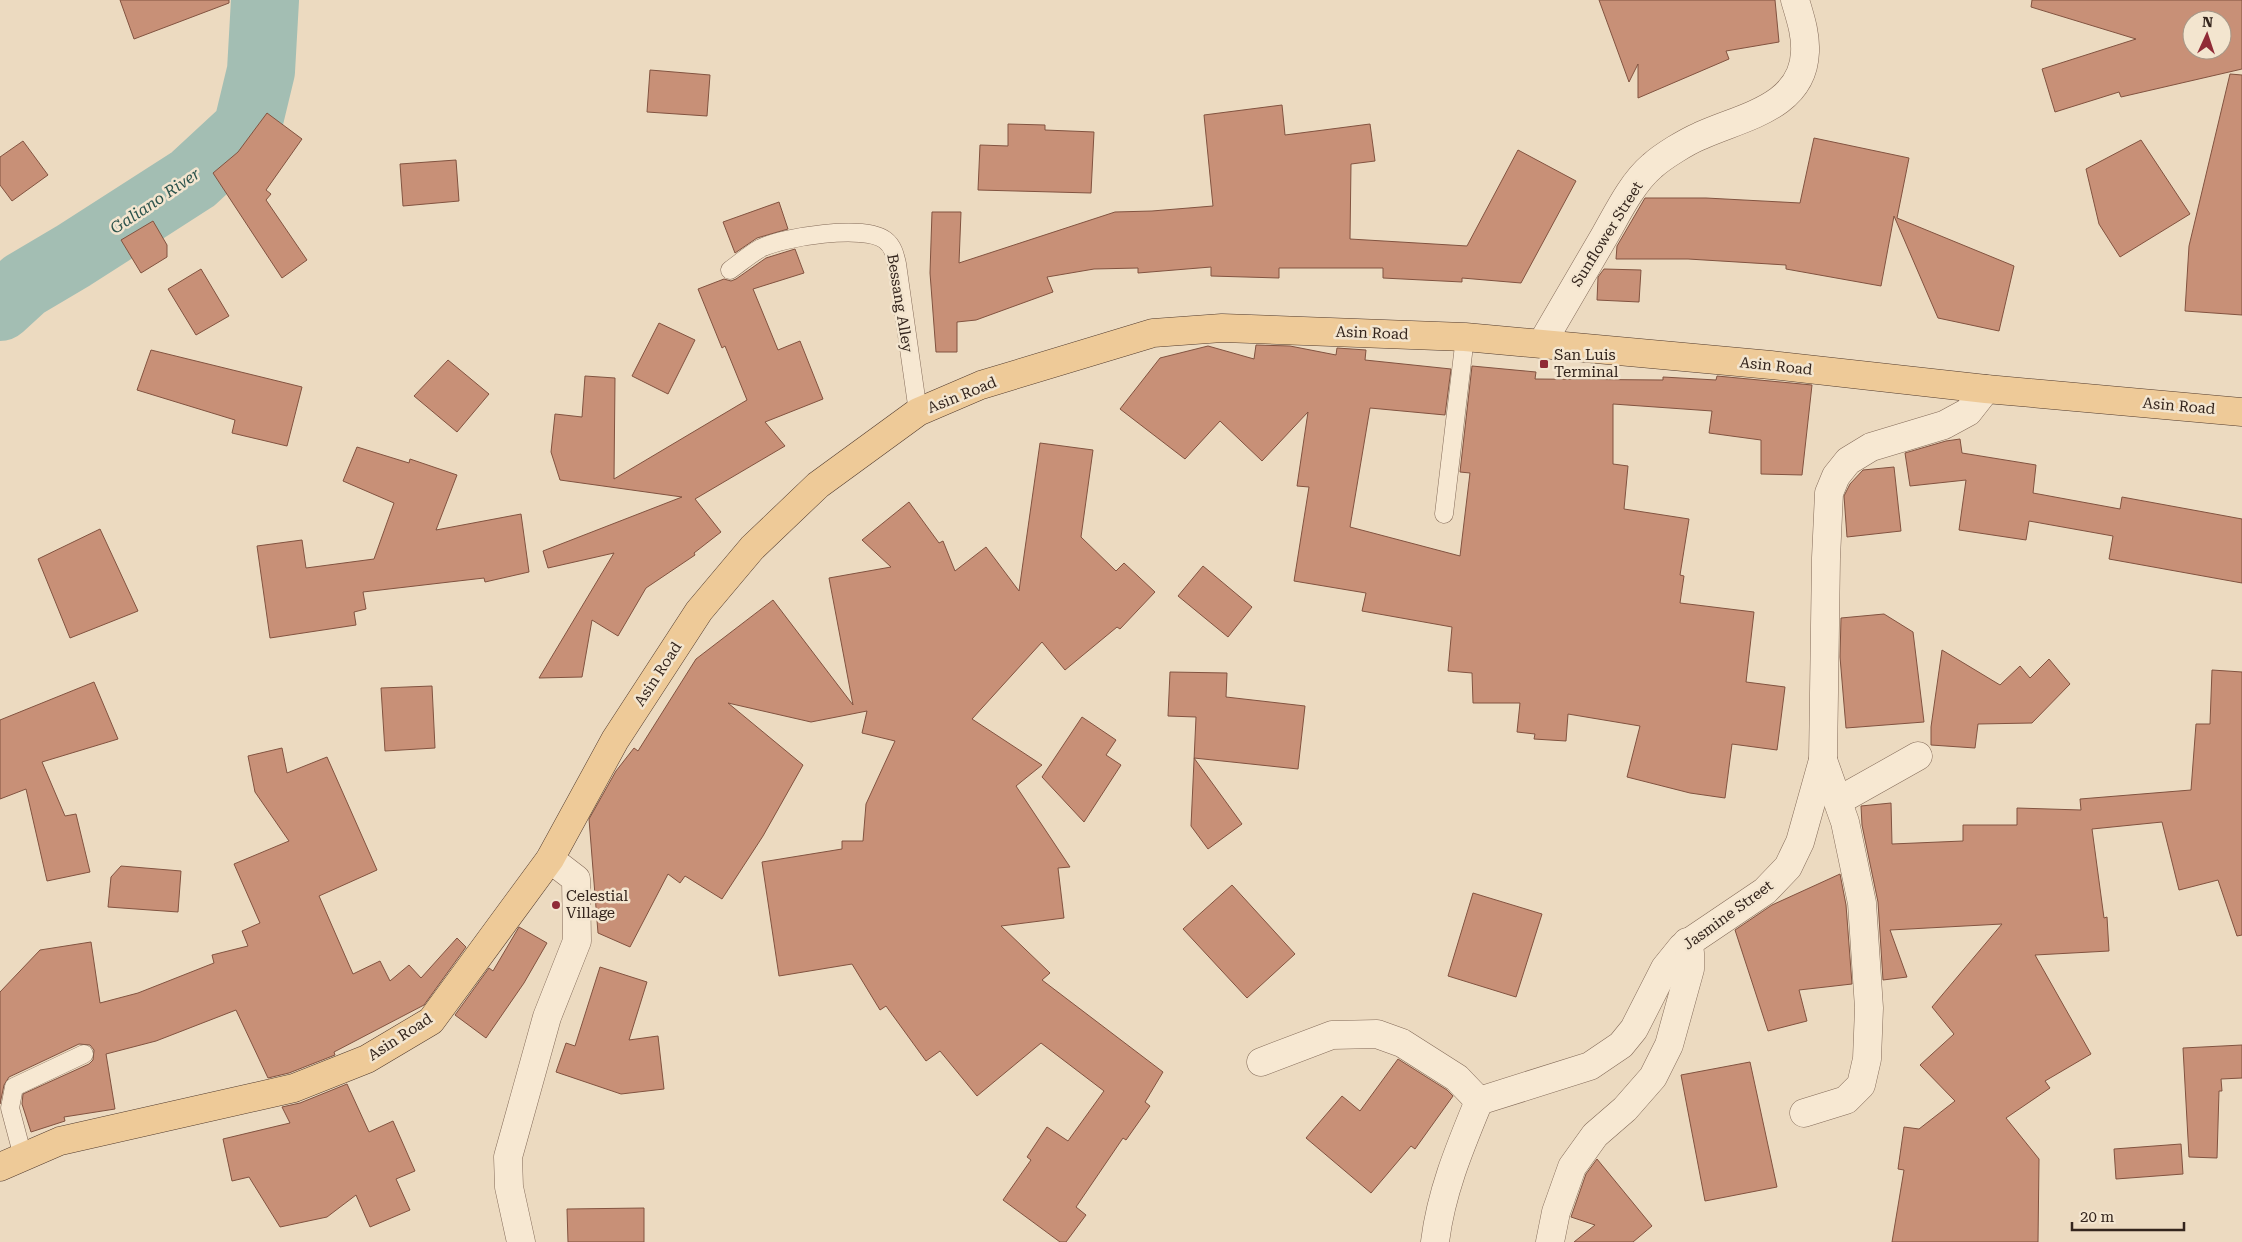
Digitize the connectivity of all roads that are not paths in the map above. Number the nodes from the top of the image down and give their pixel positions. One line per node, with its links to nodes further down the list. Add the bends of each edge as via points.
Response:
1 (1795, 0): 4 (street, Sunflower Street, via 1805,53 1800,77 1791,91 1768,109 1698,136 1652,166 1614,218)
2 (730, 270): 6 (lane, Bessang Alley, via 761,248 791,238 822,233 865,234 884,239 893,248 897,264)
3 (1465, 336): 4 (main road, Asin Road); 6 (main road, Asin Road, via 1222,328 1153,333 981,385); 8 (lane)
4 (1542, 343): 5 (main road, Asin Road)
5 (1986, 389): 7 (main road, Asin Road); 10 (street, Jasmine Street, via 1968,412 1944,426 1871,447 1848,461 1836,476 1829,493 1826,558)
6 (918, 412): 12 (main road, Asin Road, via 818,486 752,548 699,611 615,740)
7 (2242, 412)
8 (1444, 514)
9 (1918, 756): 11 (street)
10 (1823, 760): 11 (street); 13 (street, Jasmine Street, via 1800,842 1788,867 1764,891)
11 (1838, 801): 17 (street, via 1862,903 1869,1008 1867,1059 1861,1085 1846,1100)
12 (550, 859): 18 (main road, Asin Road, via 431,1021 368,1059 294,1088 60,1141); 19 (street, via 576,878 577,941 547,1017 508,1157 509,1187)
13 (1687, 942): 16 (street, Jasmine Street, via 1665,968 1644,1011 1621,1045 1590,1066); 21 (street, via 1690,969 1669,1045 1653,1077 1625,1110 1595,1135 1572,1167 1556,1212)
14 (84, 1054): 18 (lane, via 14,1087 10,1108)
15 (1261, 1062): 16 (street, via 1332,1035 1378,1034 1402,1043 1457,1078)
16 (1479, 1100): 20 (street, via 1447,1183)
17 (1804, 1113)
18 (12, 1162)
19 (521, 1242)
20 (1435, 1242)
21 (1550, 1242)

